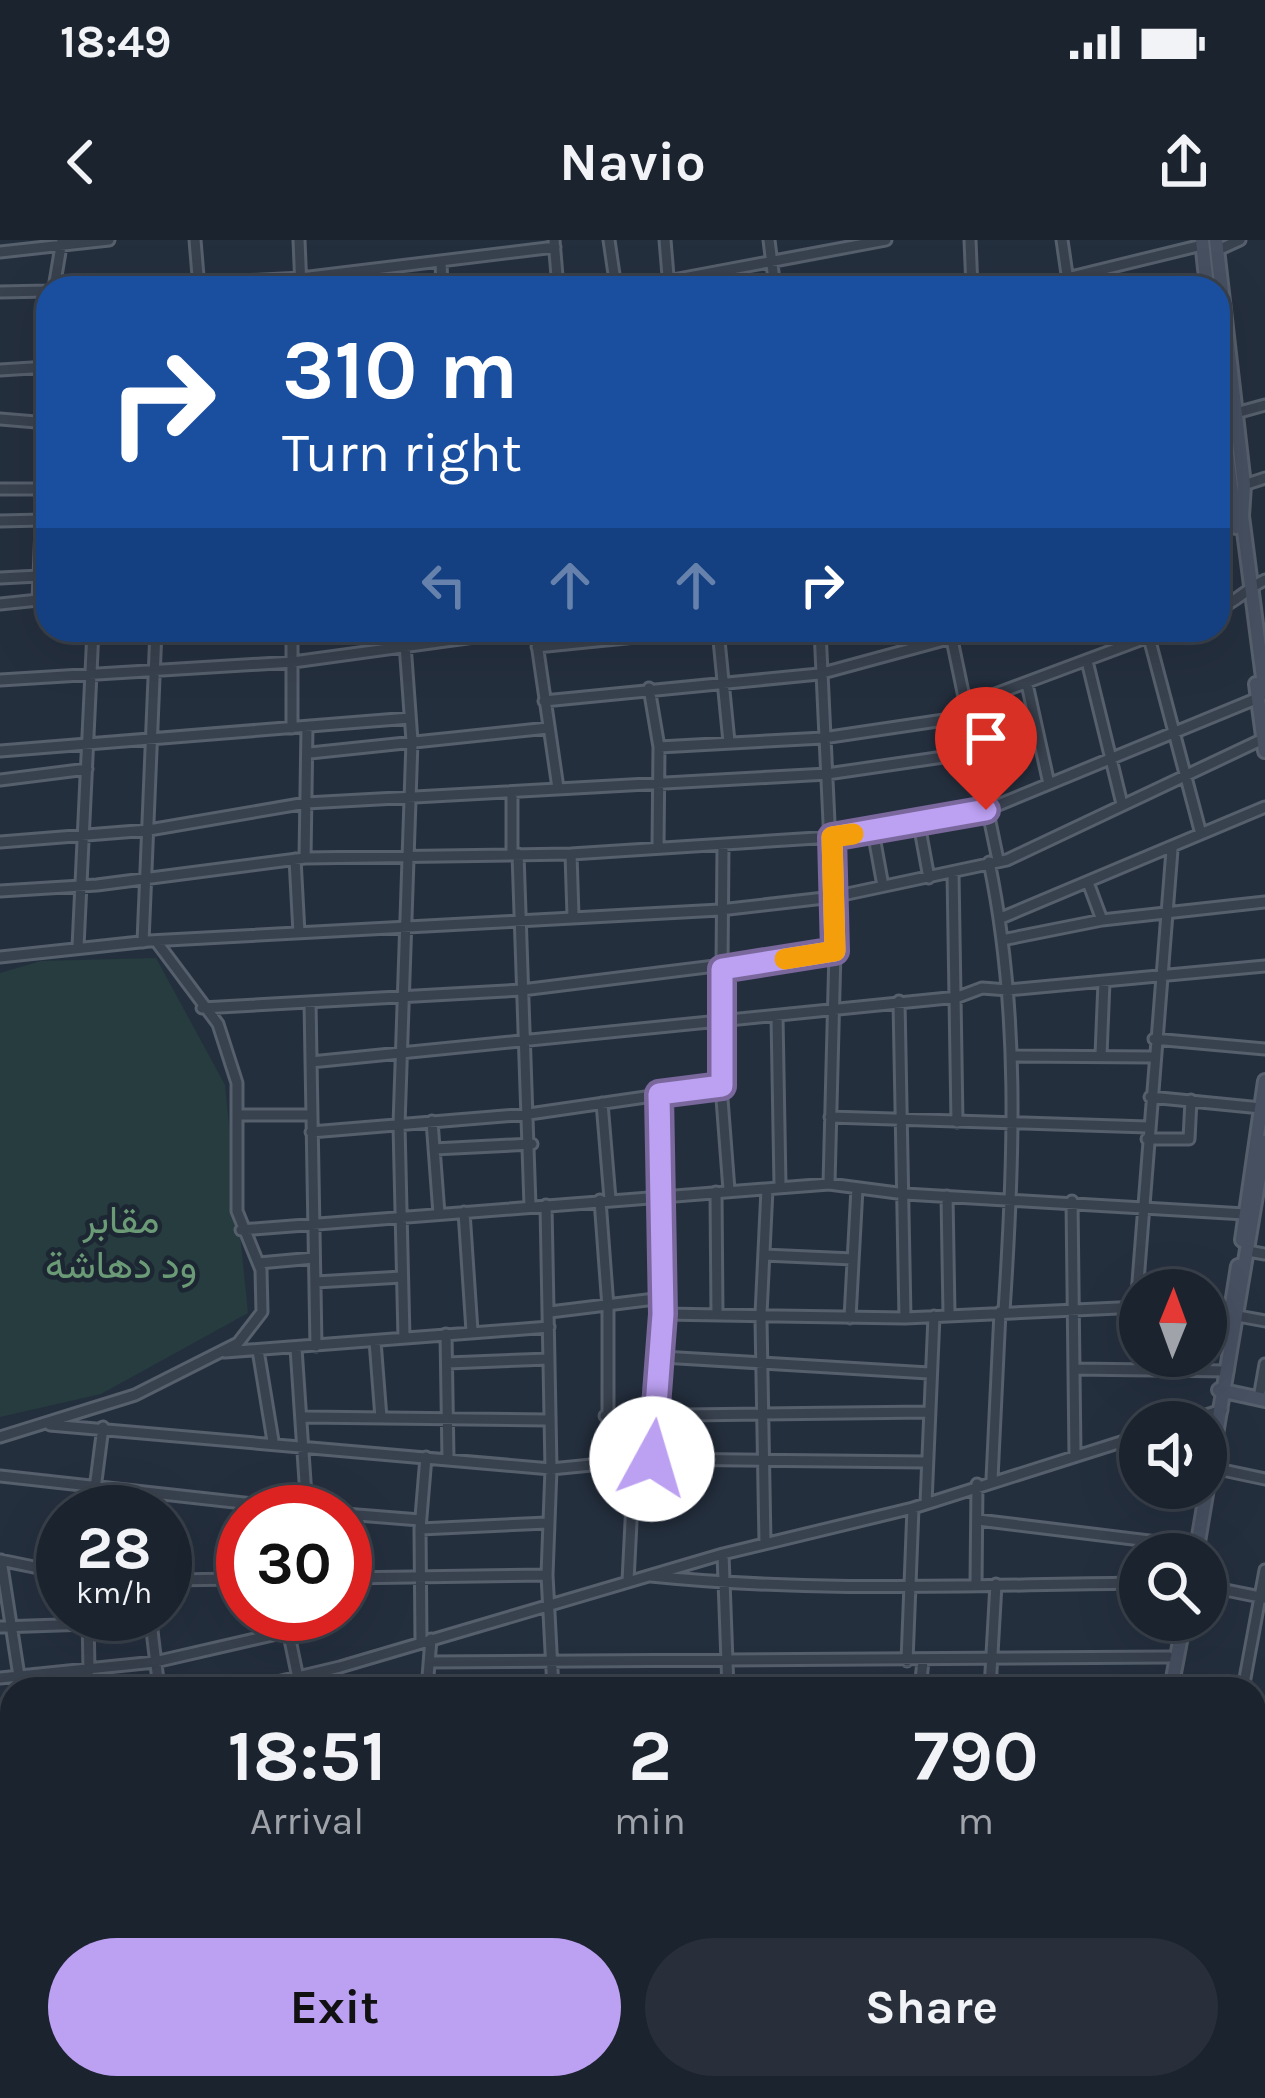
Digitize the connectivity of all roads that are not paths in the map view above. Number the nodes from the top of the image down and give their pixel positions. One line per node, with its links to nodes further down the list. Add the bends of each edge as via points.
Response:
1 (109, 240): 11 (street)
2 (195, 240): 19 (street)
3 (298, 240): 20 (street)
4 (610, 240): 25 (street)
5 (665, 240): 26 (street)
6 (769, 240): 15 (street)
7 (886, 240): 15 (street)
8 (970, 240): 29 (street)
9 (1062, 240): 30 (street)
10 (1240, 240): 13 (street)
11 (62, 243): 14 (street); 18 (street)
12 (554, 243): 16 (street); 24 (street)
13 (1210, 244): 31 (street); 32 (street); 33 (street)
14 (0, 252)
15 (771, 260): 27 (street); 28 (street)
16 (441, 262): 17 (street); 23 (street)
17 (365, 271): 21 (street); 22 (street)
18 (54, 276)
19 (198, 276)
20 (301, 276)
21 (338, 276)
22 (365, 276)
23 (442, 276)
24 (558, 276)
25 (614, 276)
26 (668, 276)
27 (703, 276)
28 (773, 276)
29 (972, 276)
30 (1067, 276)
31 (1093, 276)
32 (1208, 276)
33 (1215, 276)
34 (36, 290): 35 (street)
35 (0, 292)
36 (36, 366): 37 (street)
37 (0, 370)
38 (1230, 374): 40 (street)
39 (1265, 405): 40 (street)
40 (1236, 413): 44 (street)
41 (0, 419): 42 (street)
42 (36, 422)
43 (1265, 478): 44 (street)
44 (1244, 485): 54 (street)
45 (0, 489): 46 (street)
46 (36, 489)
47 (1230, 493): 50 (street)
48 (36, 520): 49 (street)
49 (0, 521)
50 (1235, 521): 51 (street); 54 (street)
51 (1230, 523)
52 (36, 576): 53 (street)
53 (0, 578)
54 (1254, 588): 81 (street)
55 (36, 601): 56 (street)
56 (0, 604)
57 (93, 642): 76 (street)
58 (157, 642): 74 (street)
59 (292, 642): 73 (street)
60 (405, 642): 71 (street)
61 (454, 642): 71 (street)
62 (536, 642): 70 (street)
63 (579, 642): 70 (street)
64 (719, 642): 79 (street)
65 (820, 642): 75 (street)
66 (930, 642): 75 (street)
67 (952, 642): 83 (street)
68 (1130, 642): 72 (street)
69 (1150, 642): 88 (street)
70 (537, 646): 82 (street)
71 (406, 650): 73 (street); 84 (street)
72 (1087, 661): 78 (street); 99 (street)
73 (292, 662): 74 (street); 86 (street)
74 (156, 674): 76 (street); 90 (street)
75 (819, 674): 79 (street); 89 (street)
76 (92, 675): 77 (street); 94 (street)
77 (0, 680)
78 (1027, 684): 83 (street); 104 (street)
79 (722, 686): 80 (street); 92 (street)
80 (649, 688): 82 (street); 95 (street)
81 (1262, 695): 88 (street); 93 (street)
82 (544, 701): 87 (street)
83 (968, 710): 89 (street); 98 (street)
84 (410, 718): 85 (street); 91 (street)
85 (307, 727): 86 (street); 97 (street)
86 (292, 728): 90 (street)
87 (548, 728): 91 (street); 106 (street)
88 (1174, 736): 99 (street); 102 (street)
89 (824, 738): 92 (street); 101 (street)
90 (152, 740): 94 (street); 114 (street)
91 (412, 741): 97 (street); 108 (street)
92 (729, 742): 95 (street)
93 (1264, 745): 102 (street)
94 (88, 747): 96 (street); 100 (street)
95 (658, 747): 105 (street)
96 (0, 751)
97 (310, 753): 109 (street)
98 (971, 753): 101 (street); 112 (street)
99 (1110, 760): 104 (street); 110 (street)
100 (87, 769): 103 (street); 117 (street)
101 (827, 774): 105 (street); 118 (street)
102 (1183, 775): 110 (street); 116 (street)
103 (0, 780)
104 (1049, 784): 112 (street)
105 (661, 785): 106 (street); 121 (street)
106 (558, 788): 107 (street)
107 (512, 793): 108 (street); 123 (street)
108 (410, 798): 109 (street); 126 (street)
109 (306, 803): 114 (street); 125 (street)
110 (1122, 804): 127 (street)
111 (1265, 807): 116 (street)
112 (986, 810): 113 (street); 127 (street)
113 (919, 824): 115 (street); 129 (street)
114 (148, 830): 117 (street); 130 (street)
115 (873, 831): 118 (street); 133 (street)
116 (1202, 833): 122 (street)
117 (82, 837): 119 (street); 131 (street)
118 (832, 837): 120 (street); 135 (street)
119 (0, 842)
120 (723, 846): 121 (street); 137 (street)
121 (658, 848): 124 (street)
122 (1172, 850): 132 (street); 138 (street)
123 (514, 854): 124 (street); 126 (street); 141 (street)
124 (571, 854): 139 (street)
125 (300, 858): 126 (street); 130 (street); 144 (street)
126 (408, 858): 143 (street)
127 (994, 861): 128 (street); 140 (street)
128 (953, 872): 129 (street); 157 (street)
129 (929, 878): 133 (street)
130 (145, 880): 131 (street); 147 (street)
131 (78, 885): 134 (street); 148 (street)
132 (1089, 885): 140 (street); 142 (street)
133 (883, 886): 135 (street)
134 (0, 891)
135 (832, 897): 137 (street); 149 (street)
136 (1265, 902): 138 (street)
137 (720, 910): 139 (street); 152 (street)
138 (1167, 913): 142 (street); 153 (street)
139 (573, 916): 141 (street)
140 (1001, 918): 145 (street)
141 (518, 920): 143 (street); 155 (street)
142 (1102, 920): 145 (street)
143 (407, 928): 144 (street); 158 (street)
144 (298, 933): 146 (street)
145 (1002, 940): 156 (street)
146 (156, 941): 147 (street); 161 (street)
147 (143, 942): 148 (street)
148 (78, 947): 150 (street)
149 (835, 951): 152 (street); 162 (street)
150 (0, 956)
151 (1265, 966): 153 (street)
152 (722, 969): 155 (street); 164 (street)
153 (1166, 975): 154 (street); 165 (street)
154 (1104, 982): 156 (street); 169 (street)
155 (522, 990): 158 (street); 166 (street)
156 (1008, 990): 157 (street); 170 (street)
157 (958, 997): 159 (street); 186 (street)
158 (404, 998): 160 (street); 168 (street)
159 (898, 1001): 162 (street); 185 (street)
160 (310, 1002): 161 (street); 172 (street)
161 (202, 1008): 181 (street, via 218,1024)
162 (836, 1009): 163 (street); 183 (street)
163 (777, 1016): 164 (street); 195 (street)
164 (725, 1021): 166 (street); 174 (street)
165 (1154, 1039): 167 (street); 171 (street)
166 (527, 1042): 168 (street); 180 (street)
167 (1265, 1048)
168 (400, 1052): 172 (street); 188 (street)
169 (1101, 1055): 170 (street); 171 (street)
170 (1012, 1056): 187 (street)
171 (1153, 1057): 176 (street)
172 (311, 1062): 182 (street)
173 (1265, 1081): 179 (street)
174 (722, 1086): 175 (street); 198 (street)
175 (659, 1094): 178 (street); 201 (street)
176 (1150, 1096): 177 (street); 190 (street)
177 (1191, 1100): 179 (street); 190 (street, via 1189,1139)
178 (602, 1103): 180 (street); 204 (street)
179 (1262, 1108): 208 (street)
180 (529, 1114): 184 (street); 192 (street)
181 (238, 1115): 182 (street); 215 (street)
182 (311, 1115): 189 (street)
183 (830, 1117): 185 (street); 194 (street)
184 (432, 1121): 188 (street); 193 (street)
185 (902, 1121): 186 (street); 202 (street)
186 (956, 1122): 187 (street)
187 (1011, 1123): 190 (street); 205 (street)
188 (398, 1125): 189 (street); 213 (street)
189 (311, 1132): 214 (street)
190 (1148, 1133): 210 (street)
191 (1265, 1142): 196 (street)
192 (532, 1144): 193 (street); 209 (street)
193 (434, 1149): 212 (street)
194 (830, 1184): 195 (street); 197 (street)
195 (780, 1185): 199 (street)
196 (1262, 1186): 208 (street)
197 (857, 1188): 202 (street); 220 (street)
198 (729, 1190): 199 (street); 200 (street)
199 (767, 1190): 218 (street)
200 (716, 1192): 201 (street); 234 (street)
201 (657, 1193): 204 (street); 225 (street)
202 (905, 1194): 203 (street); 239 (street)
203 (947, 1196): 205 (street); 235 (street)
204 (605, 1199): 207 (street); 226 (street)
205 (1012, 1200): 206 (street); 230 (street)
206 (1072, 1201): 210 (street); 228 (street)
207 (546, 1204): 209 (street); 232 (street)
208 (1250, 1205): 210 (street); 216 (street); 231 (street)
209 (530, 1206): 211 (street)
210 (1142, 1207): 222 (street)
211 (464, 1212): 212 (street); 242 (street)
212 (439, 1214): 213 (street)
213 (399, 1219): 214 (street); 223 (street)
214 (314, 1226): 215 (street); 219 (street)
215 (242, 1230): 221 (street)
216 (1248, 1251): 217 (street); 231 (street)
217 (1265, 1254)
218 (764, 1255): 220 (street); 236 (street)
219 (314, 1258): 221 (street); 224 (street)
220 (853, 1259): 238 (street)
221 (259, 1263): 249 (street, via 262,1312)
222 (1140, 1269)
223 (402, 1277): 224 (street); 244 (street)
224 (316, 1282): 246 (street)
225 (663, 1298): 226 (street); 233 (street)
226 (608, 1307): 232 (street); 265 (street)
227 (1119, 1307): 228 (street)
228 (1072, 1308): 230 (street); 256 (street)
229 (1227, 1310): 231 (street)
230 (1002, 1311): 235 (street); 289 (street)
231 (1235, 1311): 240 (street); 250 (street)
232 (550, 1312): 241 (street)
233 (663, 1314): 234 (street); 251 (street)
234 (717, 1314): 236 (street)
235 (949, 1314): 237 (street)
236 (761, 1316): 238 (street); 253 (street)
237 (934, 1316): 239 (street); 258 (street)
238 (850, 1318): 239 (street)
239 (905, 1318)
240 (1265, 1321)
241 (549, 1327): 242 (street); 252 (street)
242 (472, 1331): 243 (street)
243 (446, 1334): 244 (street); 254 (street)
244 (404, 1338): 245 (street)
245 (375, 1341): 246 (street); 267 (street)
246 (316, 1346): 247 (street)
247 (296, 1348): 248 (street); 266 (street)
248 (258, 1350): 249 (street); 274 (street)
249 (224, 1352): 271 (street)
250 (1227, 1354)
251 (662, 1357): 253 (street); 268 (street)
252 (548, 1360): 254 (street); 270 (street)
253 (759, 1362): 258 (street); 264 (street)
254 (447, 1363): 269 (street)
255 (1265, 1364): 261 (street)
256 (1074, 1369): 257 (street); 277 (street)
257 (1119, 1369)
258 (929, 1373): 263 (street)
259 (1223, 1377): 260 (street)
260 (1221, 1391): 261 (street); 262 (street)
261 (1262, 1399)
262 (1219, 1401)
263 (927, 1412): 264 (street); 282 (street)
264 (762, 1415): 268 (street); 281 (street)
265 (605, 1416): 268 (street); 284 (street)
266 (305, 1417): 267 (street); 276 (street)
267 (381, 1418): 269 (street)
268 (656, 1418): 280 (street)
269 (448, 1419): 270 (street); 279 (street)
270 (548, 1420): 286 (street)
271 (50, 1425): 272 (street); 273 (street)
272 (103, 1427): 274 (street); 292 (street)
273 (0, 1437)
274 (273, 1442): 276 (street)
275 (1119, 1442): 277 (street)
276 (307, 1446): 278 (street); 293 (street)
277 (1075, 1456): 289 (street)
278 (426, 1457): 279 (street); 299 (street)
279 (448, 1459): 286 (street)
280 (652, 1459): 281 (street); 283 (street)
281 (763, 1461): 282 (street); 301 (street)
282 (924, 1462): 294 (street)
283 (634, 1463): 284 (street); 310 (street)
284 (608, 1465): 286 (street)
285 (1227, 1466): 288 (street)
286 (550, 1469): 298 (street)
287 (0, 1476): 291 (street)
288 (1265, 1478)
289 (992, 1479): 290 (street)
290 (977, 1484): 294 (street); 297 (street)
291 (86, 1485)
292 (95, 1485)
293 (307, 1485)
294 (926, 1503): 295 (street)
295 (913, 1508): 301 (street); 315 (street)
296 (372, 1518): 299 (street)
297 (977, 1520): 300 (street); 314 (street)
298 (547, 1523): 299 (street); 306 (street)
299 (420, 1524): 308 (street)
300 (1119, 1541)
301 (765, 1543): 302 (street)
302 (722, 1554): 307 (street); 312 (street)
303 (0, 1560): 304 (street); 320 (street)
304 (36, 1567)
305 (1265, 1570): 317 (street)
306 (547, 1575): 308 (street); 318 (street)
307 (646, 1576): 310 (street); 312 (street)
308 (420, 1577): 309 (street); 321 (street)
309 (372, 1578)
310 (628, 1581): 318 (street)
311 (1119, 1583): 313 (street)
312 (728, 1584): 315 (street); 334 (street)
313 (995, 1584): 314 (street); 327 (street)
314 (976, 1586): 315 (street)
315 (913, 1588): 330 (street)
316 (1227, 1590): 317 (street)
317 (1262, 1597): 328 (street)
318 (549, 1604): 321 (street); 335 (street)
319 (36, 1625): 320 (street)
320 (6, 1628): 337 (street)
321 (426, 1640): 333 (street); 341 (street)
322 (88, 1641): 336 (street)
323 (153, 1641): 332 (street)
324 (1174, 1641): 326 (street)
325 (1177, 1641): 348 (street)
326 (1169, 1657): 327 (street); 347 (street)
327 (993, 1658): 329 (street); 346 (street)
328 (1250, 1658): 331 (street); 349 (street)
329 (923, 1660): 330 (street); 345 (street)
330 (907, 1661): 334 (street)
331 (1265, 1661)
332 (155, 1662): 336 (street); 339 (street); 340 (street, via 281,1633 289,1636)
333 (430, 1662): 335 (street); 342 (street)
334 (729, 1663): 335 (street); 344 (street)
335 (553, 1665): 343 (street)
336 (89, 1671): 338 (street)
337 (18, 1677)
338 (54, 1677)
339 (157, 1677)
340 (298, 1677)
341 (301, 1677)
342 (428, 1677)
343 (554, 1677)
344 (728, 1677)
345 (921, 1677)
346 (991, 1677)
347 (1168, 1677)
348 (1170, 1677)
349 (1246, 1677)

